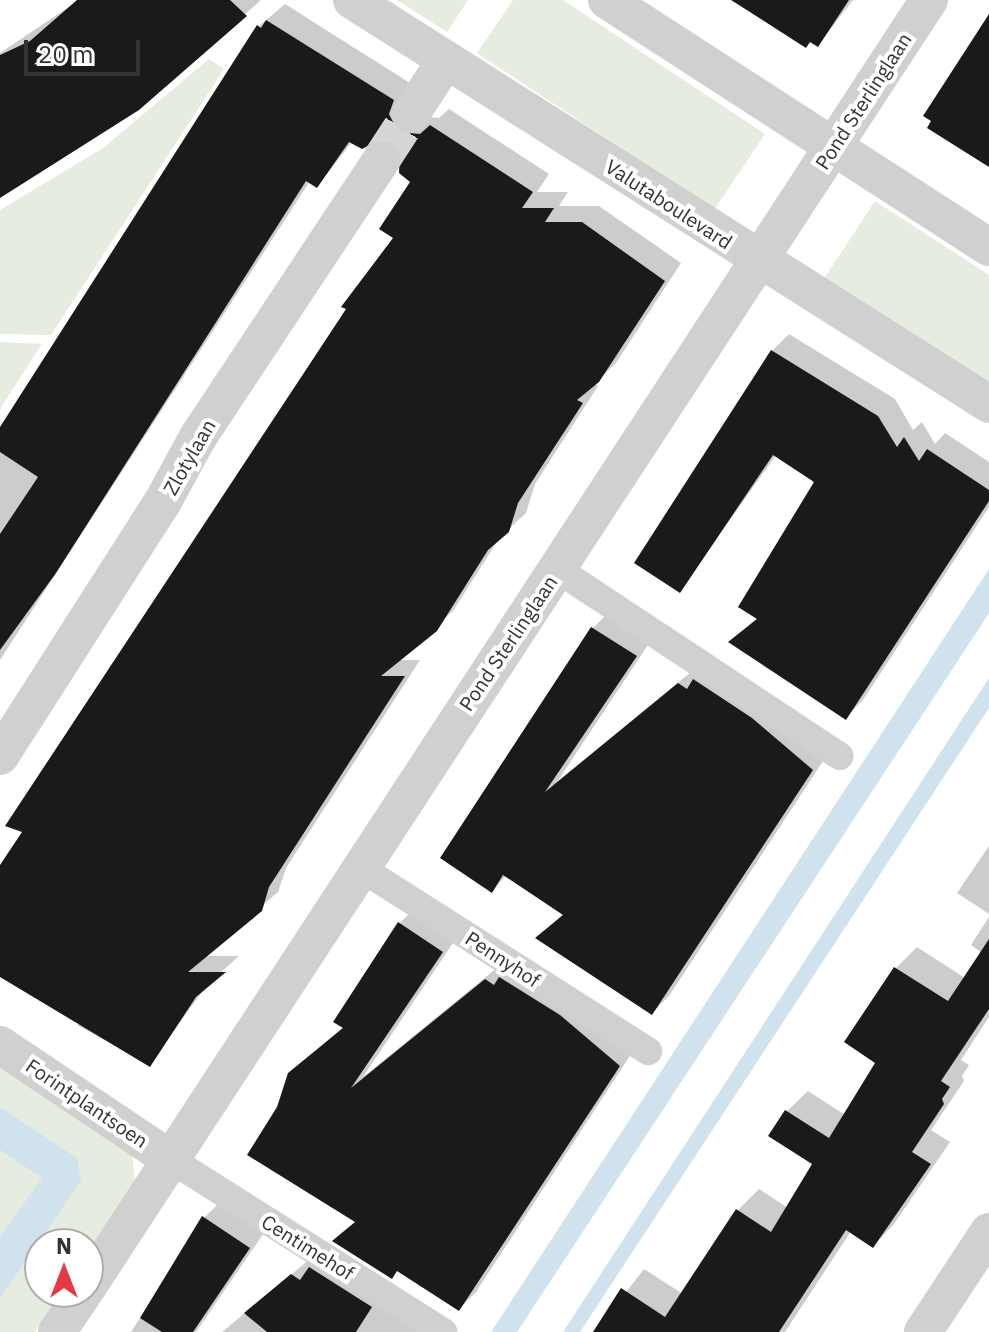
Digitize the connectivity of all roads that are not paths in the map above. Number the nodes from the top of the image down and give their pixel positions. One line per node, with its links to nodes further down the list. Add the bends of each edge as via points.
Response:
1 (352, 0): 4 (street, Valutaboulevard)
2 (607, 0): 6 (street)
3 (929, 0): 6 (street, Pond Sterlinglaan)
4 (446, 60): 5 (street); 9 (street, Valutaboulevard)
5 (411, 114)
6 (833, 147): 8 (street); 9 (street, Pond Sterlinglaan)
7 (381, 160): 12 (street, Zlotylaan, via 198,437 162,503)
8 (989, 247)
9 (757, 262): 10 (street, Valutaboulevard); 11 (street, Pond Sterlinglaan)
10 (989, 404)
11 (557, 569): 13 (street); 14 (street, Pond Sterlinglaan)
12 (0, 756)
13 (840, 756)
14 (359, 867): 16 (street, Pennyhof); 17 (street, Pond Sterlinglaan)
15 (0, 1045): 17 (street, Forintplantsoen)
16 (648, 1051)
17 (173, 1161): 19 (street, Pond Sterlinglaan); 22 (street, Centimehof)
18 (989, 1232): 23 (street)
19 (104, 1262)
20 (73, 1308): 21 (street)
21 (57, 1332)
22 (443, 1332)
23 (923, 1332)

